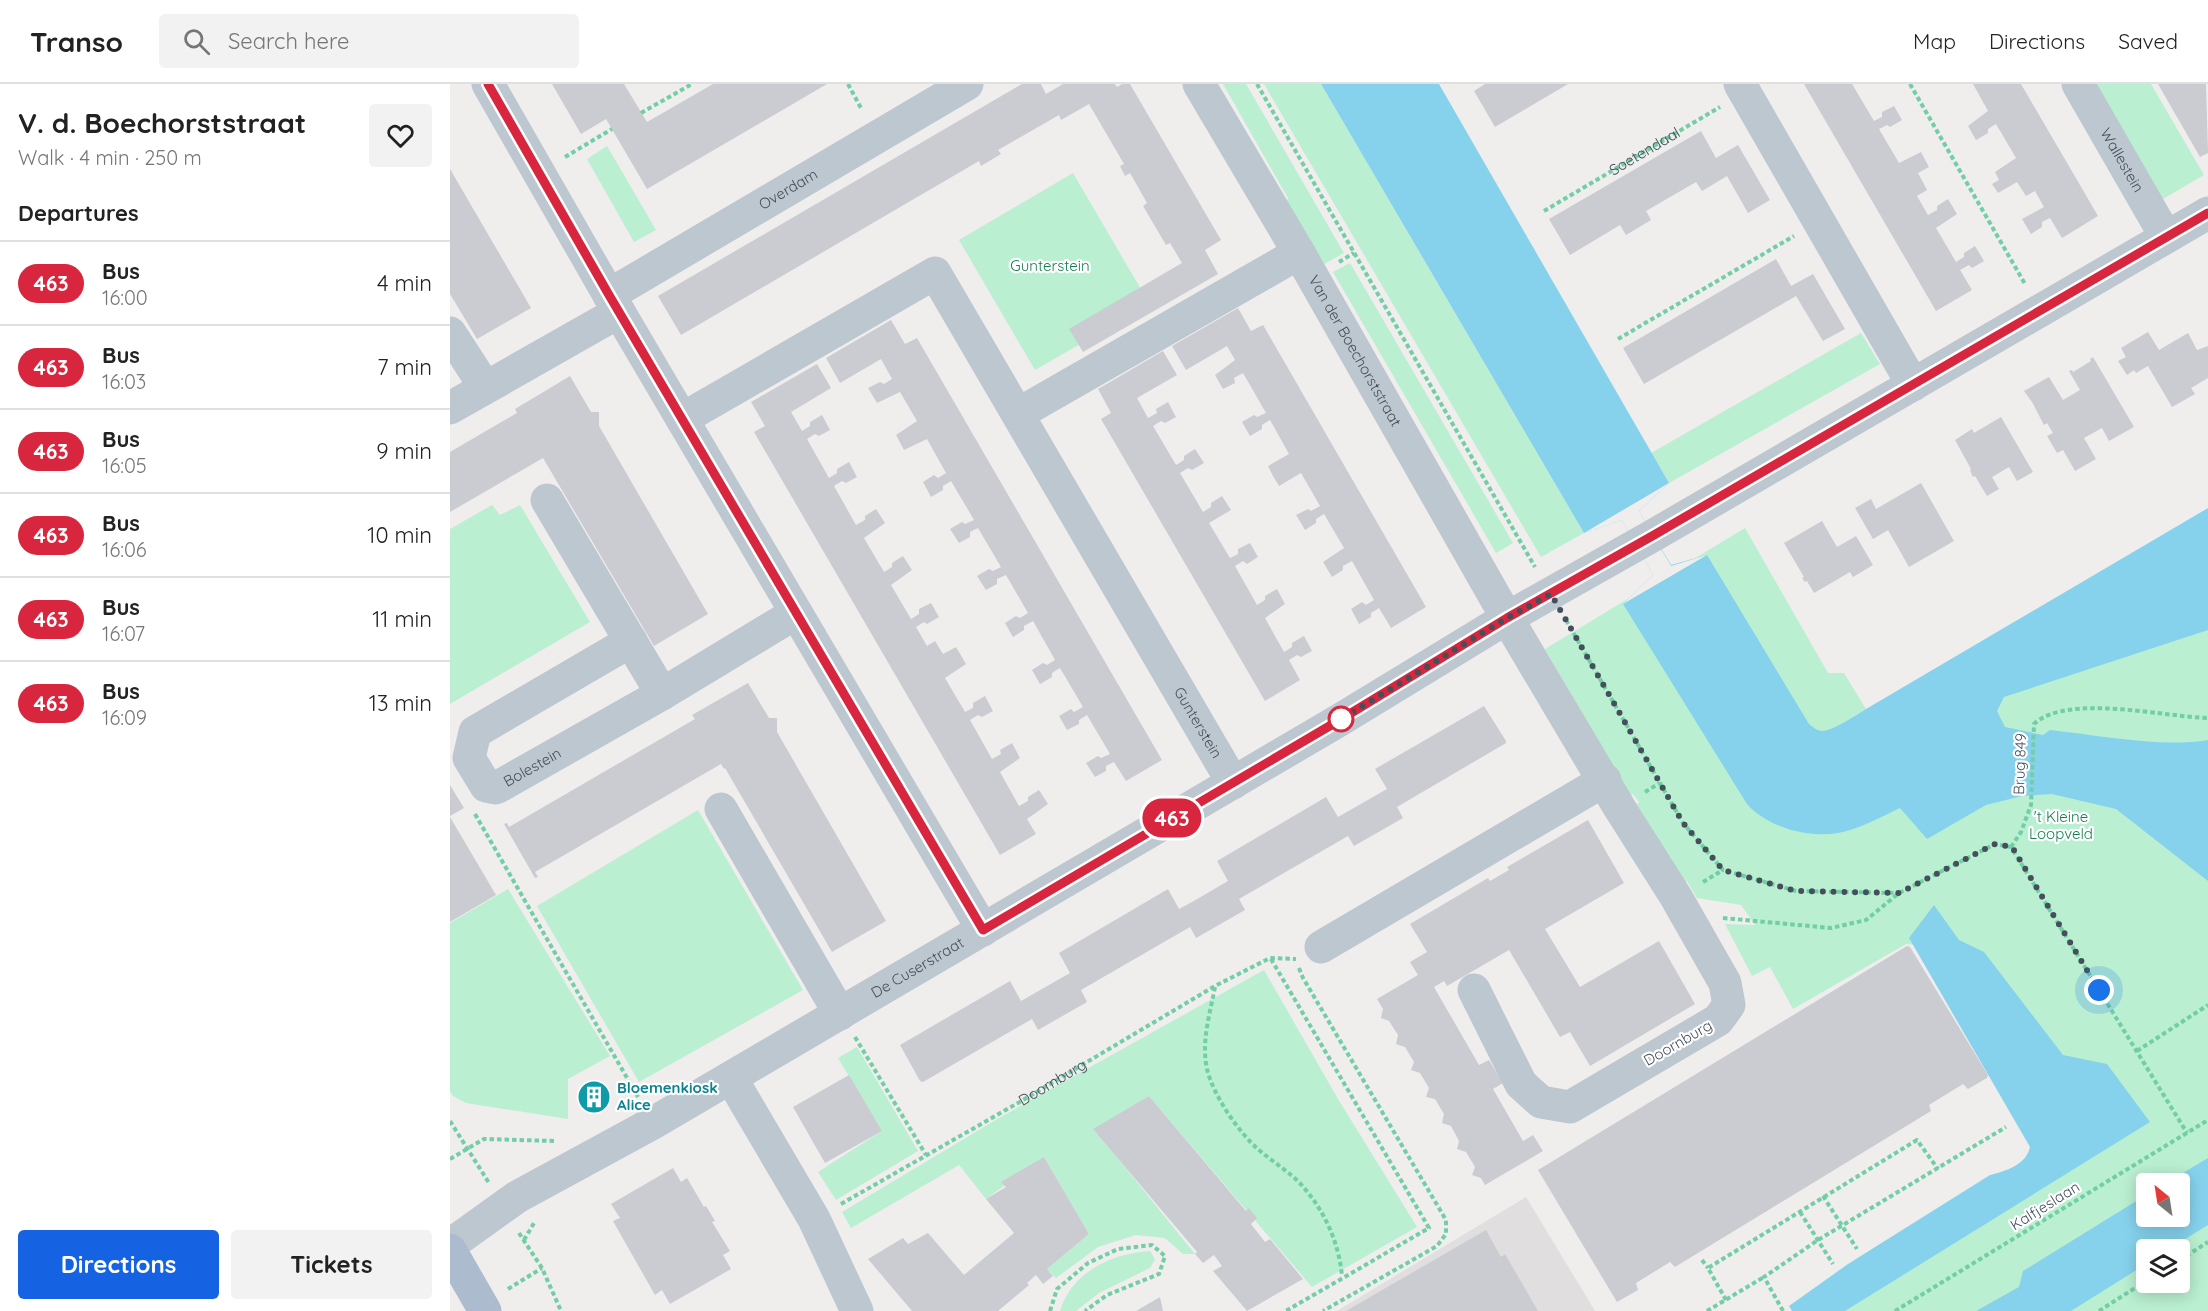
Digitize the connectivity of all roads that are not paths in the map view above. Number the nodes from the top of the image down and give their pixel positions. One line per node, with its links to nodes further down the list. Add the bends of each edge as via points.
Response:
1 (488, 84): 9 (street)
2 (968, 84): 9 (street, Overdam)
3 (1199, 84): 8 (street, Van der Boechorststraat)
4 (2078, 84): 7 (street, Wallestein)
5 (1742, 88): 11 (street)
6 (2208, 213): 7 (street, De Cuserstraat)
7 (2166, 237): 11 (street, De Cuserstraat)
8 (1299, 253): 14 (street); 18 (street, Van der Boechorststraat)
9 (614, 304): 12 (street); 15 (street)
10 (450, 333): 12 (street)
11 (1913, 385): 18 (street, De Cuserstraat)
12 (485, 387): 13 (street)
13 (450, 408)
14 (1018, 414): 15 (street, Gunterstein, via 935,273); 22 (street, Gunterstein)
15 (682, 418): 17 (street)
16 (548, 500): 19 (street)
17 (796, 613): 20 (street, Bolestein); 24 (street)
18 (1507, 618): 21 (street, Doornburg); 22 (street, De Cuserstraat)
19 (631, 641): 20 (street); 20 (street, Bolestein, via 475,732 469,758 486,786 496,788)
20 (662, 694)
21 (1605, 780): 25 (street); 26 (street, Doornburg, via 1725,983 1730,1005 1718,1020 1570,1107 1541,1102 1521,1084)
22 (1233, 783): 24 (street, De Cuserstraat)
23 (721, 808): 27 (street)
24 (983, 930): 27 (street, De Cuserstraat)
25 (1308, 953)
26 (1474, 990)
27 (840, 1014): 28 (street, De Cuserstraat)
28 (731, 1078): 29 (street, De Cuserstraat, via 503,1206); 32 (street, via 814,1219)
29 (450, 1245)
30 (450, 1250): 31 (main road)
31 (485, 1311)
32 (857, 1311)

